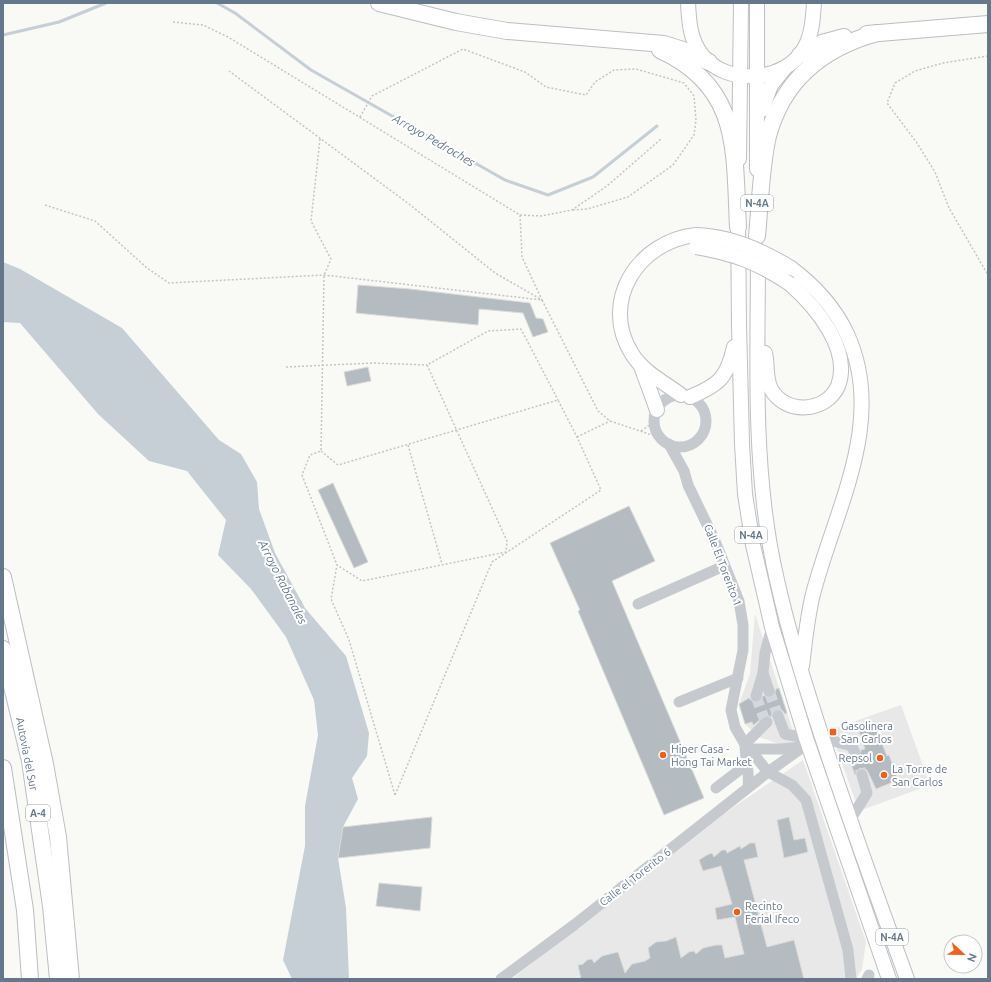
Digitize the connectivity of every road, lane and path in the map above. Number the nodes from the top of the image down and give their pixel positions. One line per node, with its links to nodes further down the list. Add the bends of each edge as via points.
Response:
1 (378, 3): 9 (highway, via 422,15 490,28 543,35)
2 (688, 3): 12 (main road, via 692,36)
3 (741, 3): 14 (main road)
4 (756, 3): 15 (main road)
5 (814, 3): 11 (main road, via 810,34)
6 (173, 22): 16 (path, via 203,26 228,36)
7 (988, 24): 8 (highway)
8 (876, 33): 11 (highway, via 830,40); 24 (highway, via 842,44 824,55 800,76 786,95 775,116 768,138)
9 (642, 42): 12 (highway, via 678,48); 23 (highway, via 690,67 710,88 722,107 734,146)
10 (988, 56): 27 (path, via 943,63 915,71 896,83 887,103 935,172 949,208)
11 (794, 60): 15 (main road, via 769,74); 19 (main road, via 775,80 767,94)
12 (709, 62): 14 (main road, via 723,71)
13 (229, 71): 17 (path)
14 (741, 76): 15 (main road); 23 (main road, N-4A)
15 (758, 76): 19 (main road, N-4A)
16 (360, 117): 21 (path, via 372,96 464,49 525,72 546,87 586,94 595,82 614,70 636,69 684,83 694,96 696,120 694,134 673,165 628,197 587,210); 22 (path)
17 (320, 139): 26 (path, via 312,221 331,259); 28 (path, via 409,204 495,273)
18 (661, 139): 21 (path, via 607,186)
19 (757, 140): 24 (main road, N-4A)
20 (45, 205): 26 (path, via 94,221 147,268 169,283)
21 (572, 210): 22 (path, via 541,216)
22 (520, 215): 28 (path, via 522,257)
23 (738, 227): 29 (main road, N-4A)
24 (758, 236): 30 (main road, N-4A)
25 (696, 241): 30 (main road, bridge, via 750,260 790,284 806,298 818,312 833,339 840,365 838,386 832,394 818,405 803,408 781,401 771,388 766,356); 31 (main road, via 658,248 643,259 629,278 620,304 622,328 632,354); 55 (main road, bridge, via 711,237 746,245 791,268 812,285 838,317 853,348 862,381 862,416 850,479 813,595)
26 (324, 275): 28 (path); 32 (path)
27 (988, 275)
28 (542, 300): 38 (path, via 598,411)
29 (739, 325): 35 (main road, via 725,375 717,384); 53 (main road, N-4A, via 745,494 753,545)
30 (757, 330): 55 (main road, N-4A, via 761,482 782,608)
31 (640, 364): 35 (main road); 37 (main road)
32 (324, 365): 33 (path); 34 (path); 45 (path)
33 (427, 365): 36 (path, via 488,331 521,329); 39 (path)
34 (286, 367)
35 (686, 396): 37 (street, via 667,399); 44 (street, via 702,406 706,422 701,436)
36 (558, 400): 39 (path); 41 (path)
37 (656, 416): 40 (path); 42 (street, via 657,431)
38 (610, 421): 40 (path); 41 (path)
39 (456, 429): 43 (path); 47 (path, via 507,541)
40 (641, 431): 42 (path)
41 (577, 437): 47 (path, via 601,490)
42 (665, 441): 44 (street, via 682,446); 46 (street, Calle El Torerito 1)
43 (408, 445): 45 (path, via 338,465); 48 (path)
44 (688, 445): 46 (street, Calle El Torerito 1)
45 (321, 451): 49 (path, via 310,455 302,475)
46 (684, 470): 50 (street, Calle El Torerito 1, via 688,485)
47 (506, 552): 48 (path); 49 (path, via 492,562 395,795 349,640 331,599)
48 (442, 564): 49 (path, via 362,581)
49 (337, 565)
50 (724, 566): 52 (street); 57 (street, Calle El Torerito 1, via 739,601 743,625)
51 (3, 577): 77 (highway, via 58,837)
52 (638, 604)
53 (772, 627): 56 (street); 64 (main road, N-4A)
54 (3, 649): 76 (highway, Autovía del Sur / A-4, via 30,761 51,906)
55 (801, 672): 63 (main road, N-4A)
56 (763, 673): 58 (street); 59 (street)
57 (738, 678): 60 (street); 65 (street, Calle El Torerito 1, via 731,710 735,728)
58 (769, 691)
59 (756, 696)
60 (679, 702)
61 (778, 716): 62 (street)
62 (785, 734): 64 (street); 65 (street, via 766,722)
63 (822, 738): 66 (street, via 852,746); 73 (main road, N-4A)
64 (806, 743): 65 (street, via 781,749); 69 (street, Calle el Torerito 6); 74 (main road, N-4A)
65 (748, 746): 67 (street); 69 (street, Calle El Torerito 1)
66 (854, 753)
67 (746, 765): 71 (street, via 750,774); 72 (street)
68 (3, 768): 75 (highway, A-4, via 25,910)
69 (768, 772): 71 (street, Calle el Torerito 6); 79 (street, via 792,786 806,800 848,950)
70 (862, 775): 73 (street, via 867,793)
71 (748, 787): 78 (street, Calle el Torerito 6, via 574,925)
72 (716, 788)
73 (850, 820): 80 (main road, N-4A)
74 (888, 977)
75 (30, 979)
76 (58, 979)
77 (71, 979)
78 (501, 979)
79 (851, 979)
80 (907, 979)

